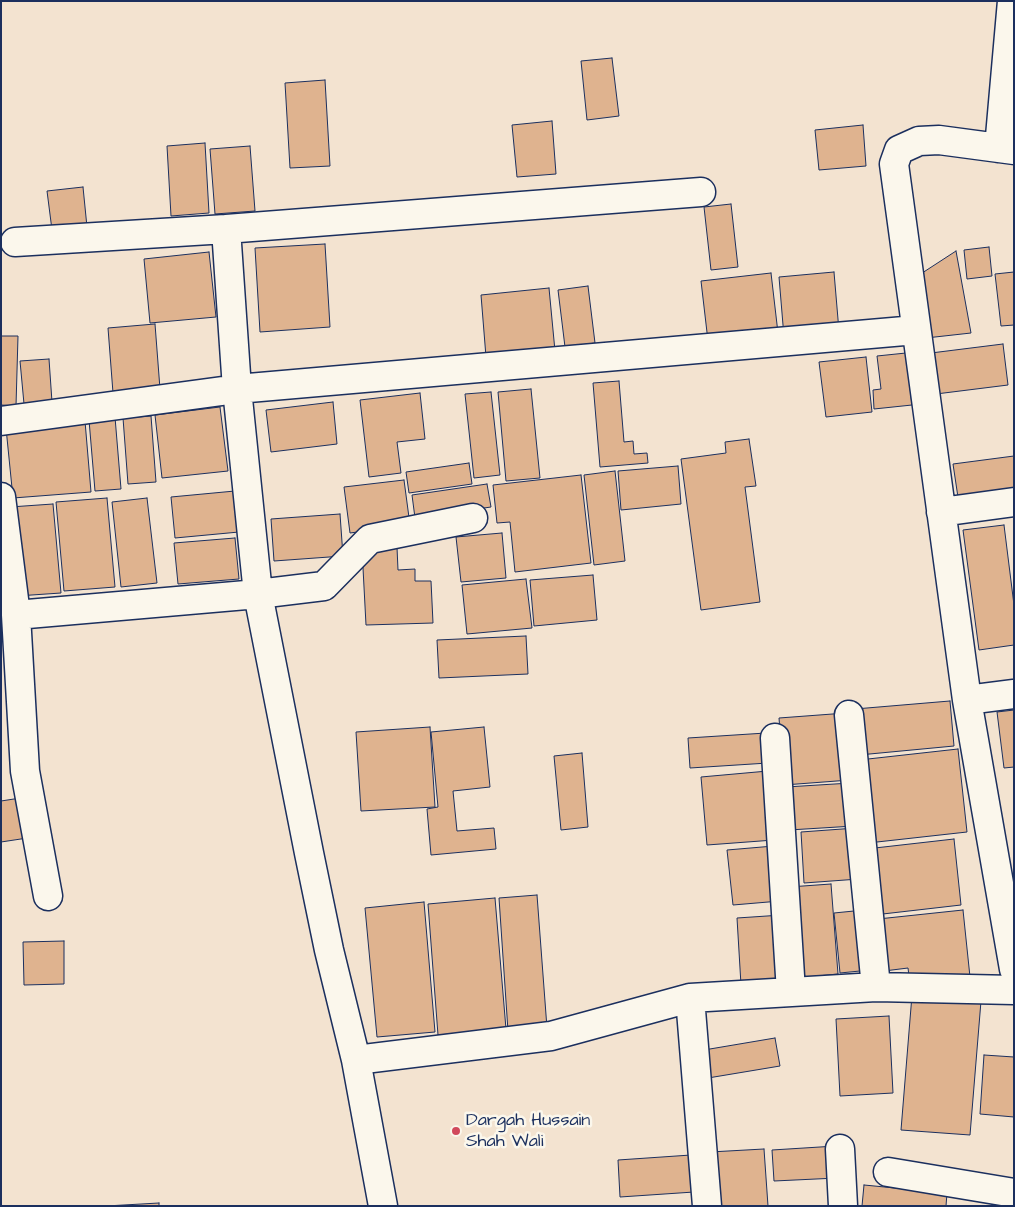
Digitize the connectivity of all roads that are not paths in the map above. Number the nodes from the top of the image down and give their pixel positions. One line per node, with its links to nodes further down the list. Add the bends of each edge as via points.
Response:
1 (1012, 1): 2 (street)
2 (1006, 149): 6 (street, via 939,140 919,141 899,150 894,164)
3 (701, 192): 4 (street)
4 (226, 229): 5 (street); 7 (street)
5 (15, 242)
6 (916, 330): 7 (street); 11 (street)
7 (237, 389): 8 (street); 13 (street)
8 (1, 421)
9 (1, 497): 14 (street)
10 (1014, 502): 11 (street)
11 (941, 512): 16 (street)
12 (473, 518): 13 (street, via 370,539 324,586)
13 (258, 594): 14 (street); 25 (street, via 329,950)
14 (16, 615): 19 (street, via 25,771)
15 (1014, 694): 16 (street)
16 (967, 700): 20 (street)
17 (849, 715): 21 (street)
18 (775, 738): 23 (street)
19 (48, 896)
20 (1014, 969)
21 (876, 987): 22 (street); 23 (street)
22 (1014, 990)
23 (791, 992): 24 (street)
24 (690, 998): 25 (street, via 551,1036); 30 (street)
25 (356, 1060): 29 (street)
26 (840, 1149): 31 (street)
27 (888, 1172): 28 (street)
28 (1014, 1193)
29 (382, 1206)
30 (708, 1206)
31 (843, 1206)

